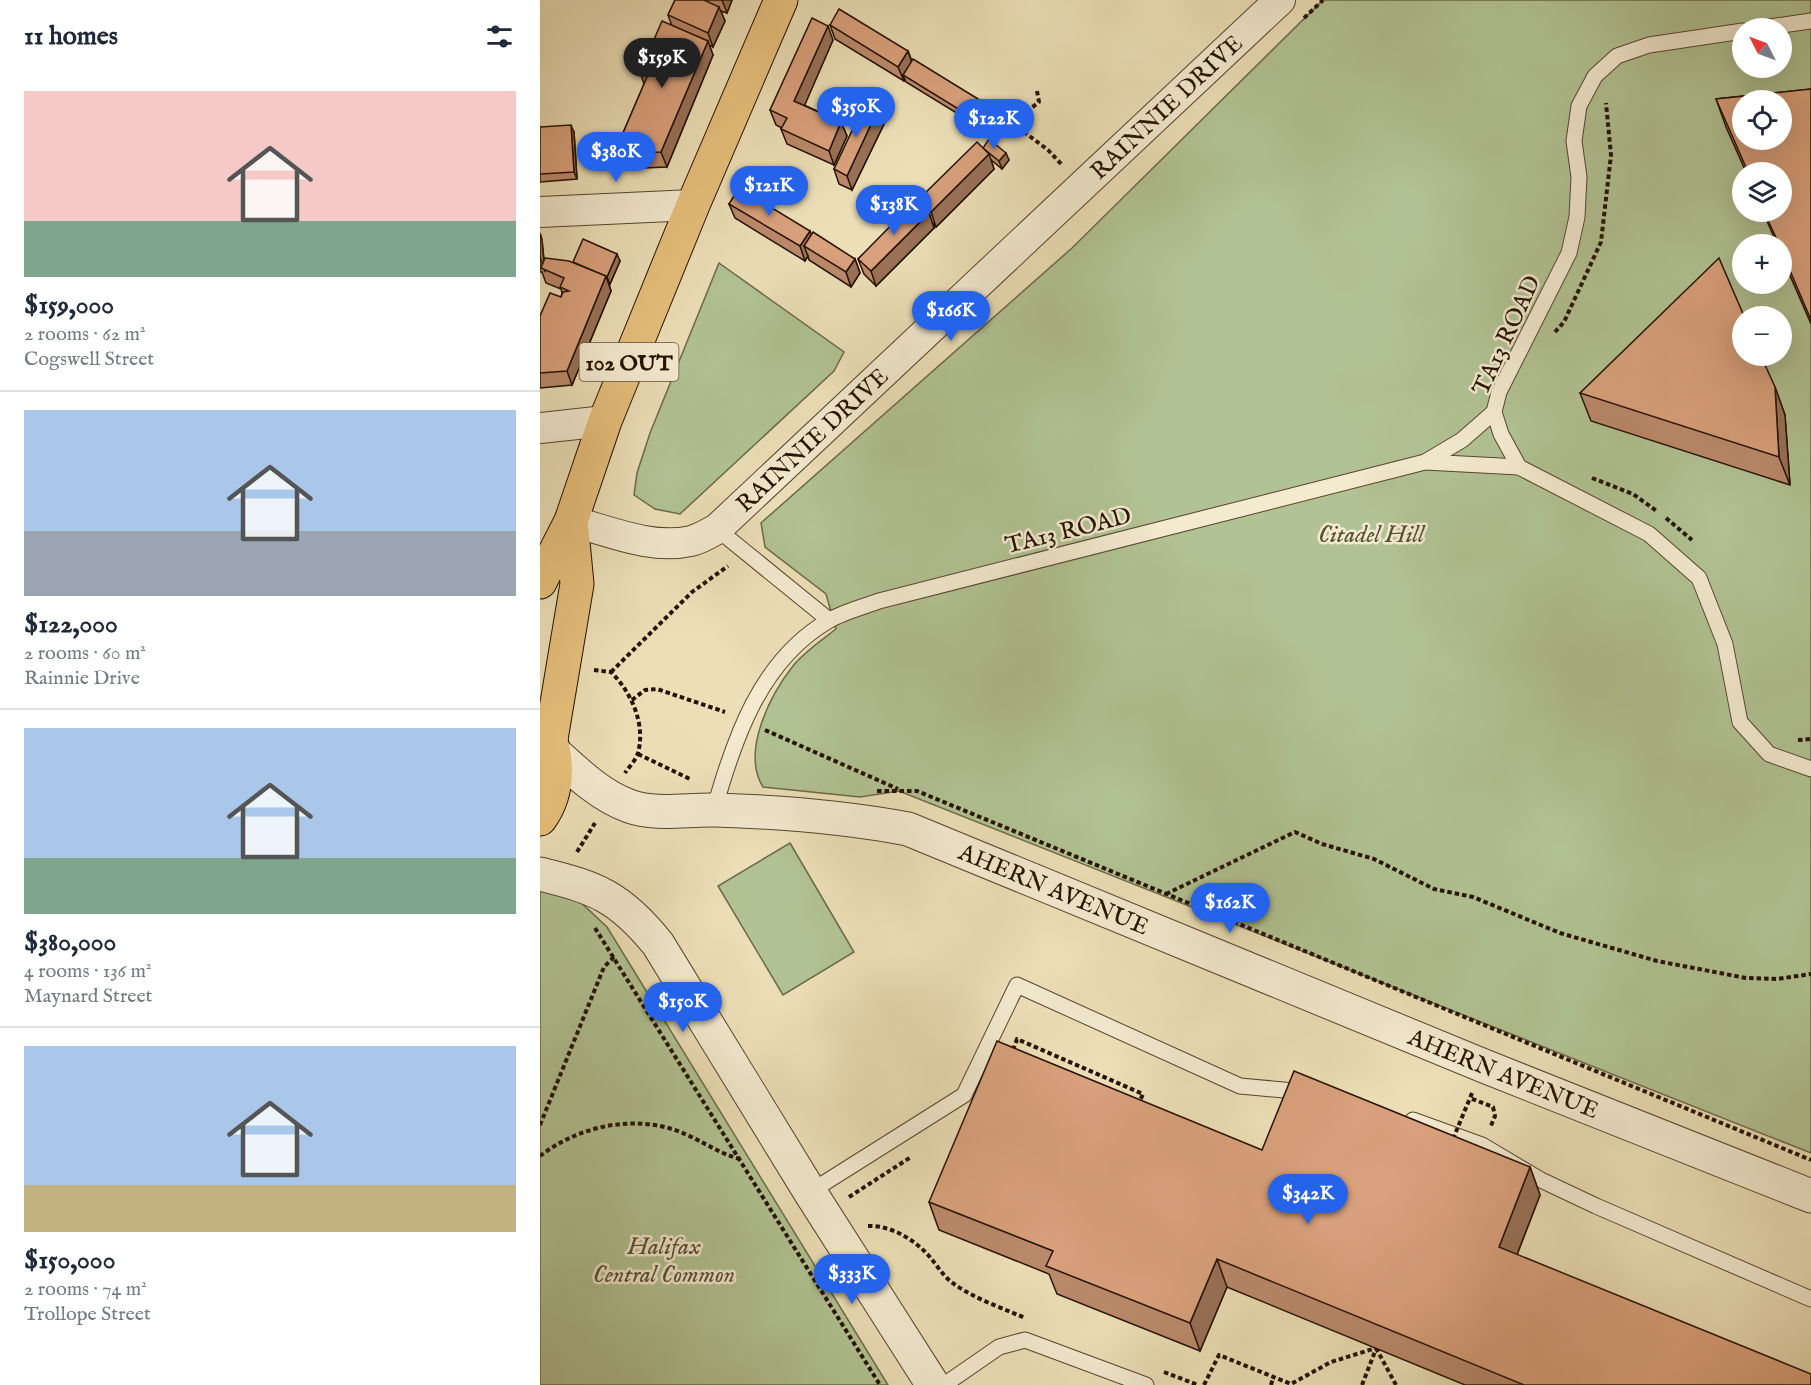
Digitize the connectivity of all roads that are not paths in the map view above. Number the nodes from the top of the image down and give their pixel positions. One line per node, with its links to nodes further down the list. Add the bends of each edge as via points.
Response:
1 (781, 0): 6 (main road, 102 OUT)
2 (1280, 0): 14 (street, RAINNIE DRIVE)
3 (1811, 21): 4 (lane)
4 (1792, 24)
5 (1732, 33): 8 (lane, TA13 ROAD, via 1649,45 1617,56 1594,76 1580,106 1574,141 1578,177 1569,253 1499,392)
6 (693, 205): 7 (street); 9 (main road, 102 OUT)
7 (540, 212)
8 (1494, 412): 11 (lane, via 1462,440); 12 (lane, TA13 ROAD)
9 (605, 422): 10 (street); 13 (main road, 102 OUT)
10 (540, 428)
11 (1425, 462): 12 (lane); 16 (lane, TA13 ROAD, via 879,601)
12 (1519, 467): 18 (lane, via 1649,534 1699,578 1725,644 1740,722 1769,754)
13 (572, 521): 14 (street, RAINNIE DRIVE, via 667,543 692,541); 15 (main road, 102 OUT); 17 (main road, via 577,584)
14 (717, 529): 16 (lane)
15 (540, 582)
16 (829, 620): 19 (lane, TA13 ROAD, via 774,668 755,699 733,744)
17 (549, 738): 19 (street, AHERN AVENUE, via 611,797 631,807 657,811); 20 (main road, via 555,784)
18 (1811, 769)
19 (714, 810): 25 (street, AHERN AVENUE, via 848,818 908,829)
20 (540, 819)
21 (540, 874): 24 (street, via 615,899 638,919 658,944)
22 (1319, 1095): 24 (lane, via 1240,1086 1017,985 964,1095)
23 (1397, 1115): 26 (lane, via 1482,1145 1541,1180 1596,1206)
24 (810, 1192): 27 (street)
25 (1811, 1196)
26 (1811, 1299)
27 (933, 1385)
28 (944, 1385): 29 (lane, via 999,1347 1025,1340)
29 (1146, 1385)

